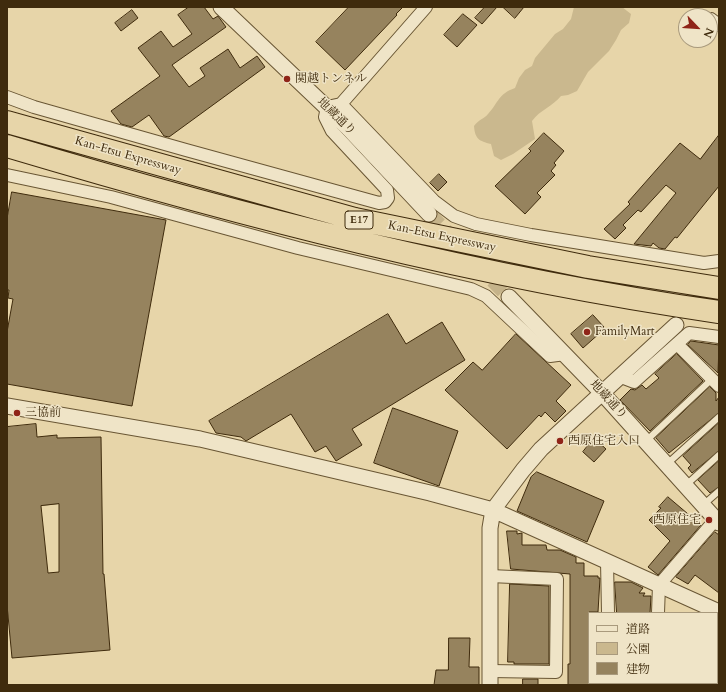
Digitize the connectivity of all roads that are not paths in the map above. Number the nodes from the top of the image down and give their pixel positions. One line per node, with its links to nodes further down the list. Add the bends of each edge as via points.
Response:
1 (221, 7): 4 (street, 地蔵通り)
2 (426, 7): 4 (street)
3 (7, 97): 4 (street, via 186,150 379,203 385,202 388,190 332,131 326,117)
4 (334, 106): 10 (street, 地蔵通り); 11 (street, via 434,201 454,216 476,224 603,248 704,262)
5 (7, 122): 12 (highway, Kan-Etsu Expressway / E17, via 355,219 588,267)
6 (7, 146): 9 (highway, Kan-Etsu Expressway / E17)
7 (7, 156): 9 (highway)
8 (7, 175): 18 (street, via 111,197 298,248 471,289 486,296 550,356)
9 (138, 185): 14 (highway, Kan-Etsu Expressway / E17, via 342,239 464,267)
10 (429, 214)
11 (719, 261)
12 (719, 288)
13 (509, 297): 18 (street, 地蔵通り)
14 (719, 312)
15 (676, 325): 19 (street)
16 (719, 338): 17 (street, via 689,333)
17 (677, 344): 19 (street, via 634,382); 20 (street)
18 (565, 354): 21 (street, 地蔵通り)
19 (621, 377): 21 (street)
20 (717, 382): 24 (lane)
21 (603, 394): 24 (street, 地蔵通り); 30 (street, via 541,449)
22 (7, 406): 30 (street, via 200,439)
23 (719, 416): 26 (lane)
24 (646, 441): 26 (street, 地蔵通り)
25 (719, 454): 27 (lane)
26 (667, 465): 27 (street, 地蔵通り)
27 (685, 486): 29 (street, 地蔵通り)
28 (719, 491): 29 (lane)
29 (703, 505): 31 (street, 地蔵通り)
30 (493, 510): 32 (street); 33 (street, via 490,528)
31 (718, 521): 34 (street)
32 (607, 561): 34 (street); 36 (street)
33 (490, 576): 38 (street); 38 (street, via 558,579 556,672)
34 (659, 585): 35 (street); 37 (street)
35 (712, 611)
36 (608, 612)
37 (658, 612)
38 (490, 678)

